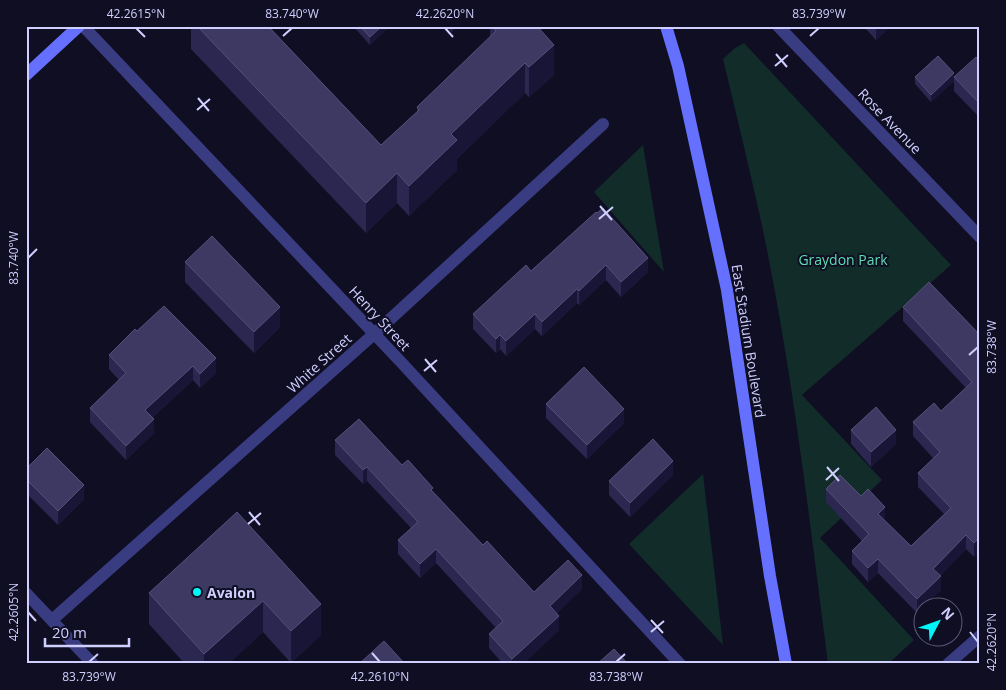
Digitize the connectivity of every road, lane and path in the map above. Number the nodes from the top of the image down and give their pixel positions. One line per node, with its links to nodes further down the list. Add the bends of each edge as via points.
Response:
1 (79, 26): 5 (main road)
2 (83, 26): 8 (street, Henry Street)
3 (666, 26): 15 (main road, East Stadium Boulevard, via 678,66 727,290)
4 (778, 26): 7 (street, Rose Avenue)
5 (26, 75)
6 (603, 124): 8 (street, White Street)
7 (980, 237)
8 (374, 334): 10 (street, White Street); 12 (street, Henry Street)
9 (26, 593): 10 (street)
10 (52, 620): 13 (street)
11 (980, 636): 16 (street)
12 (677, 660): 14 (street, Henry Street)
13 (93, 664)
14 (686, 664)
15 (786, 664)
16 (948, 664)

